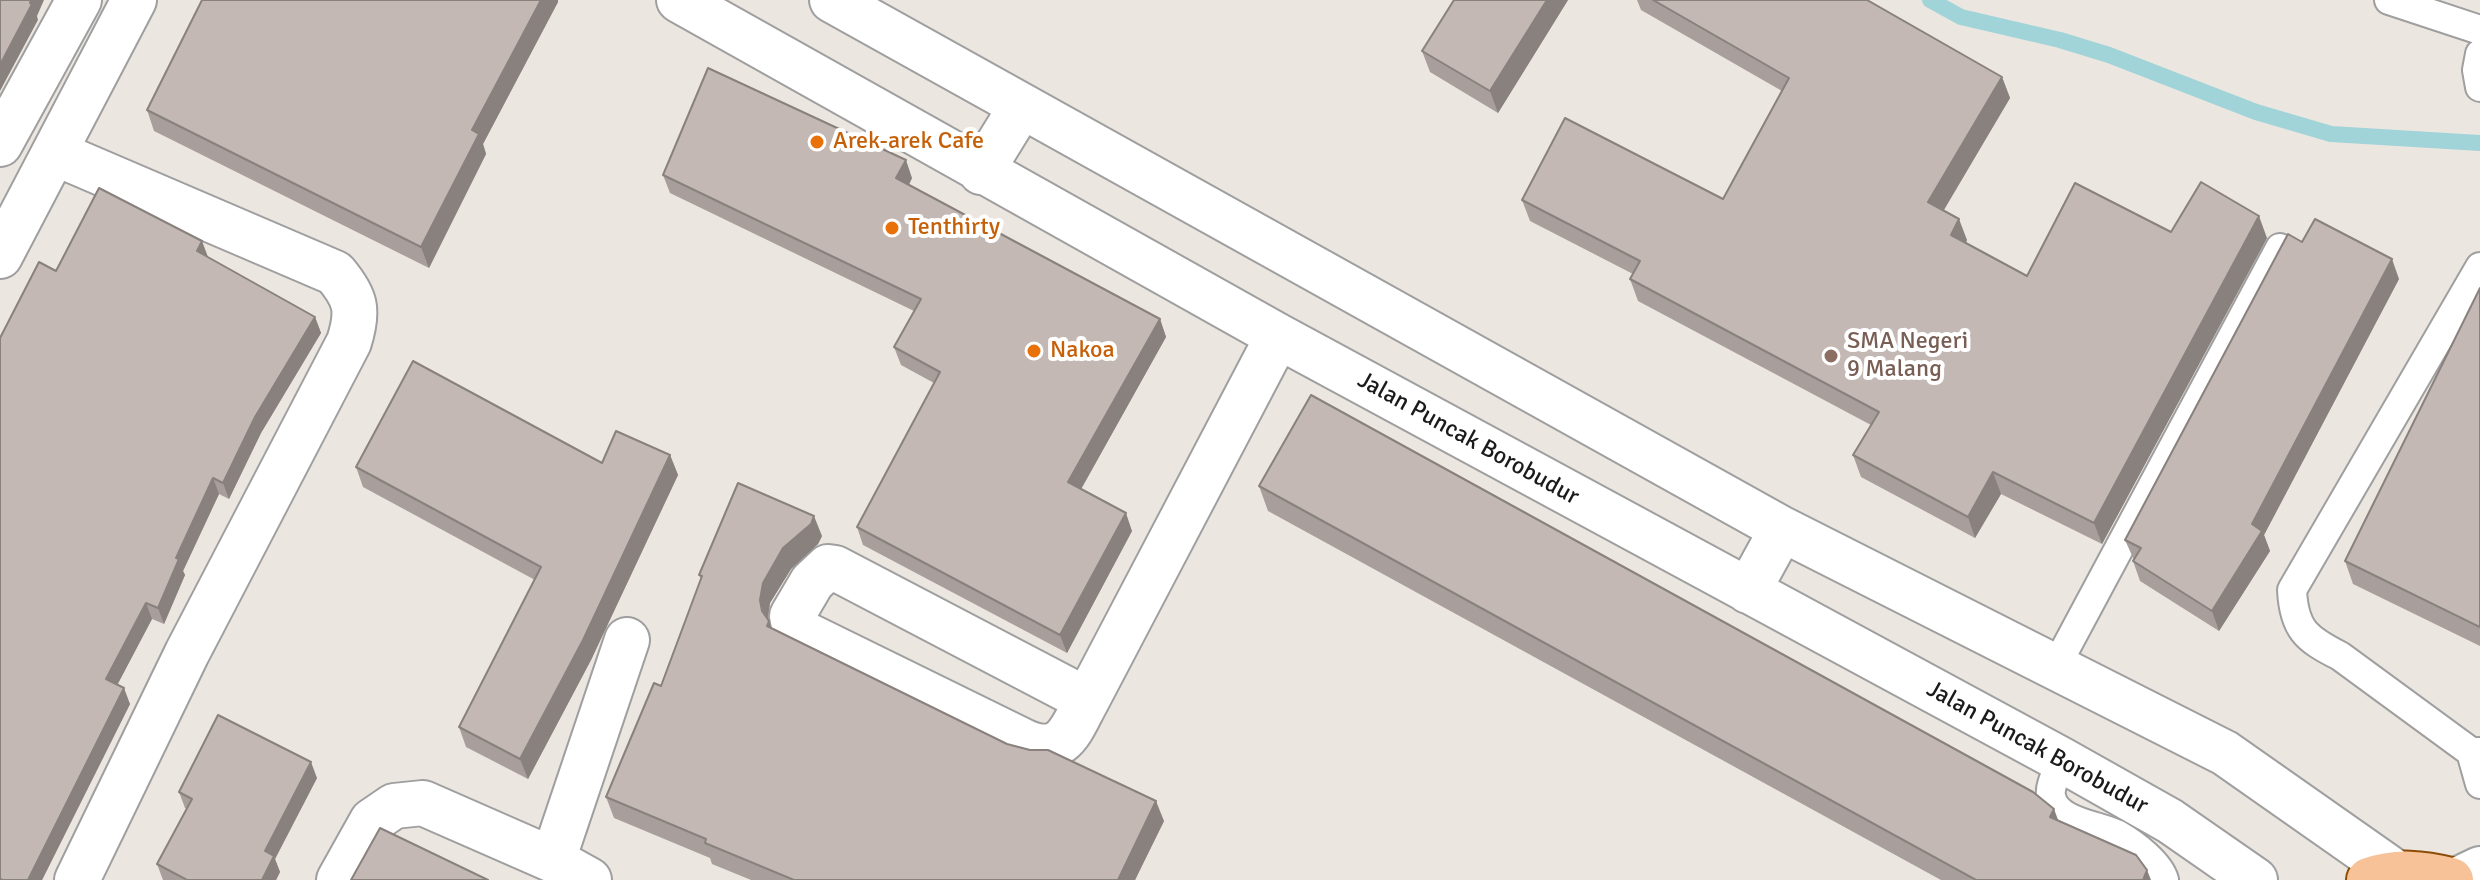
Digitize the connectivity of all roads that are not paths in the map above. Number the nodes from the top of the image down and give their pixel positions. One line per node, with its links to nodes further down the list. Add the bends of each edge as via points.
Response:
1 (79, 0): 10 (street)
2 (134, 0): 11 (street)
3 (679, 0): 12 (street, Jalan Puncak Borobudur)
4 (832, 0): 9 (street)
5 (2389, 0): 6 (lane)
6 (2480, 30)
7 (2480, 54): 8 (lane)
8 (2480, 87)
9 (1021, 107): 12 (street); 17 (street)
10 (0, 144)
11 (55, 153): 14 (street); 29 (street, via 335,273 351,294 355,312 349,342 187,653)
12 (981, 172): 16 (street, Jalan Puncak Borobudur)
13 (2280, 248): 20 (lane)
14 (0, 256)
15 (2480, 267): 22 (lane, via 2292,590 2293,615 2304,634)
16 (1278, 336): 18 (street, Jalan Puncak Borobudur); 21 (street)
17 (1782, 529): 18 (street); 20 (street)
18 (1748, 591): 23 (street, Jalan Puncak Borobudur)
19 (627, 640): 27 (street)
20 (2055, 668): 28 (street, via 2225,753)
21 (1087, 700): 21 (street, via 1058,745 1039,747 805,634 794,626 792,616 818,574 835,568)
22 (2476, 752): 24 (lane)
23 (2062, 760): 30 (lane, via 2051,788 2058,810 2120,836 2151,861); 31 (street, Jalan Puncak Borobudur, via 2170,821)
24 (2480, 784)
25 (348, 864): 27 (street, via 372,821 394,806 423,803)
26 (2480, 869): 32 (street)
27 (571, 870)
28 (2383, 876): 32 (main road, via 2426,874)
29 (77, 880)
30 (2164, 880)
31 (2255, 880)
32 (2454, 880)

